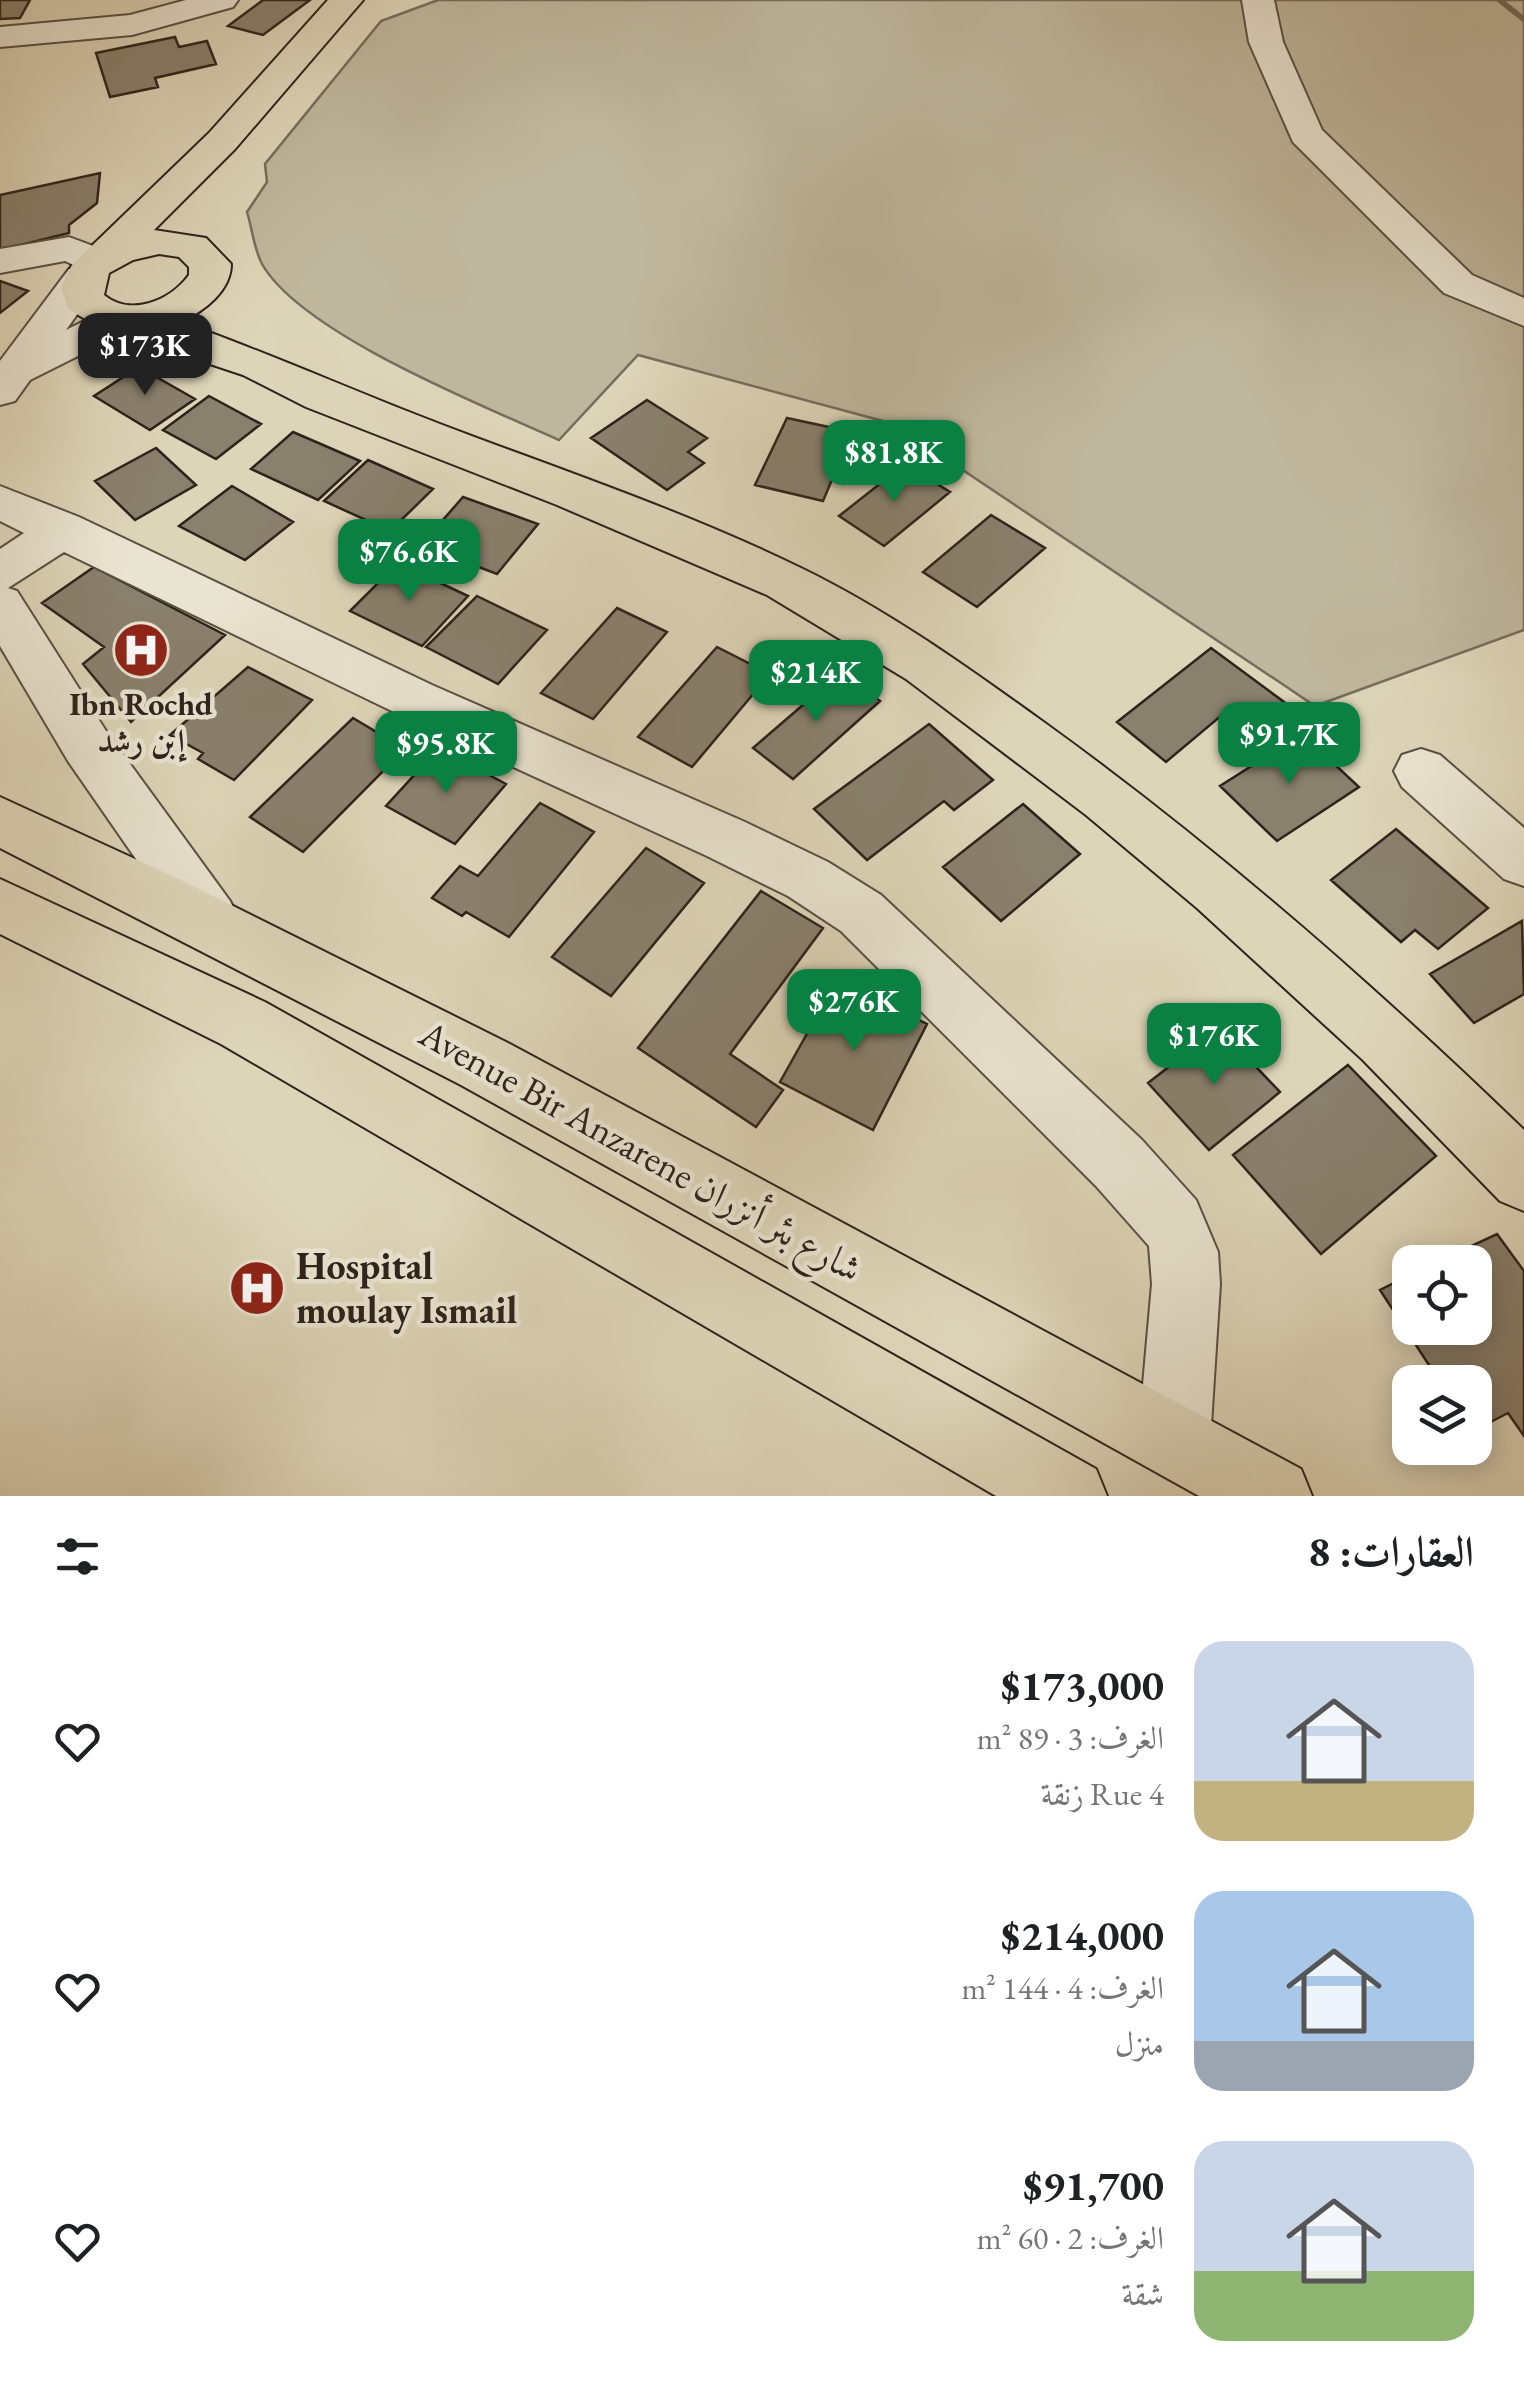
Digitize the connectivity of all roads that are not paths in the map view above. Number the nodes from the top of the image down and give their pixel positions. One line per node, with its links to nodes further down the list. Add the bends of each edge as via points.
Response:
1 (222, 0): 4 (street, via 132,25)
2 (346, 0): 5 (main road)
3 (1258, 0): 9 (street, via 1266,42 1306,134 1458,284)
4 (0, 37)
5 (222, 141): 7 (main road); 8 (main road, via 201,204)
6 (0, 261): 7 (street, via 68,249)
7 (95, 266): 8 (main road, via 140,244 177,242 192,247); 10 (main road, via 82,300); 12 (street)
8 (210, 270): 10 (main road, via 191,300 152,317); 11 (main road, via 214,302)
9 (1524, 313)
10 (125, 319): 11 (main road); 12 (street)
11 (259, 365): 22 (main road, via 784,582 925,664 1218,890 1386,1039)
12 (8, 382)
13 (0, 502): 14 (street)
14 (63, 529): 15 (street); 23 (street, via 414,700 726,839 861,913 1119,1163 1173,1224 1185,1252 1186,1284)
15 (0, 572)
16 (0, 604): 21 (street, via 86,746)
17 (1421, 771): 19 (street)
18 (0, 821): 21 (main road, Avenue Bir Anzarene شارع بئر أنزران)
19 (1524, 862)
20 (0, 905): 24 (main road, via 243,1023)
21 (210, 920): 23 (main road, Avenue Bir Anzarene شارع بئر أنزران)
22 (1524, 1177)
23 (1174, 1441): 25 (main road, Avenue Bir Anzarene شارع بئر أنزران)
24 (1069, 1496)
25 (1274, 1496)

